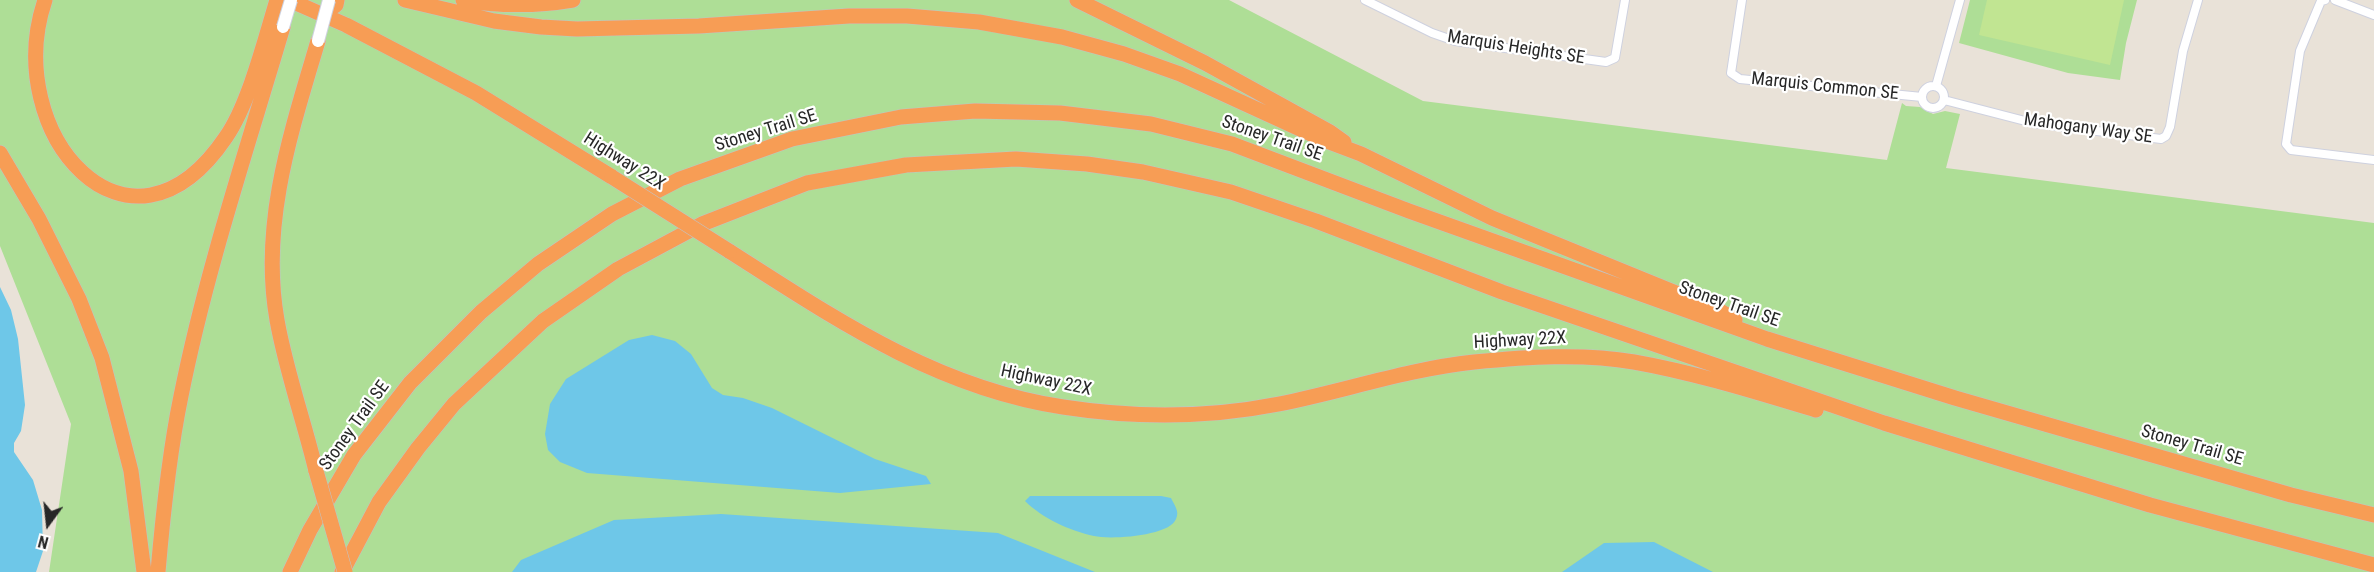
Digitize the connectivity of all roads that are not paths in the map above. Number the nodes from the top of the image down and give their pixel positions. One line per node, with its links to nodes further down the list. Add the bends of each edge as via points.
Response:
1 (45, 0): 17 (highway)
2 (287, 0): 16 (highway); 27 (highway, Highway 22X, bridge, via 346,25 476,93 894,352 1007,394 1061,407 1126,415 1196,415 1277,405 1471,363 1581,357 1632,362 1700,376 1840,417)
3 (405, 0): 23 (highway, via 494,21 578,29 849,16 980,22 1135,58)
4 (463, 0): 5 (highway, via 537,5)
5 (573, 0)
6 (1077, 0): 23 (highway, via 1215,69 1330,132)
7 (1365, 0): 8 (street, Marquis Heights SE, via 1455,41 1606,62 1615,58)
8 (1625, 0)
9 (1742, 0): 20 (street, Marquis Common SE, via 1731,73 1740,78)
10 (1960, 0): 19 (street)
11 (2198, 0): 21 (street, Mahogany Way SE, via 2183,51 2170,127 2161,140 2033,123)
12 (2325, 0): 24 (street, via 2321,1 2300,51 2286,144 2291,150)
13 (2335, 0): 15 (street)
14 (331, 4): 18 (main road, bridge)
15 (2374, 15)
16 (277, 25): 25 (highway, via 227,136 198,170 147,195 122,196); 31 (highway, via 180,396)
17 (24, 28)
18 (318, 41): 33 (highway, bridge, via 283,163 272,264 284,353)
19 (1936, 86): 20 (street, via 1926,88); 21 (street, via 1944,93)
20 (1922, 97): 21 (street, via 1930,107)
21 (1944, 100)
22 (0, 153): 30 (highway, via 74,289 102,358 131,471)
23 (1362, 154): 26 (highway, via 1491,218 1720,311)
24 (2374, 160)
25 (77, 188)
26 (1767, 339): 28 (highway, Stoney Trail SE, via 1955,398 2290,495); 32 (highway, Stoney Trail SE, via 1232,144 1151,124 1060,113 975,111 901,117 792,139 680,179 612,214 538,264 481,312 410,383 354,455)
27 (1884, 423): 29 (highway, via 2150,505); 33 (highway, via 1502,292 1231,192 1087,164 1016,159 906,165 807,183 702,224 618,269 543,321 454,404 418,448 379,502)
28 (2374, 515)
29 (2374, 565)
30 (144, 572)
31 (158, 572)
32 (290, 572)
33 (343, 572)

